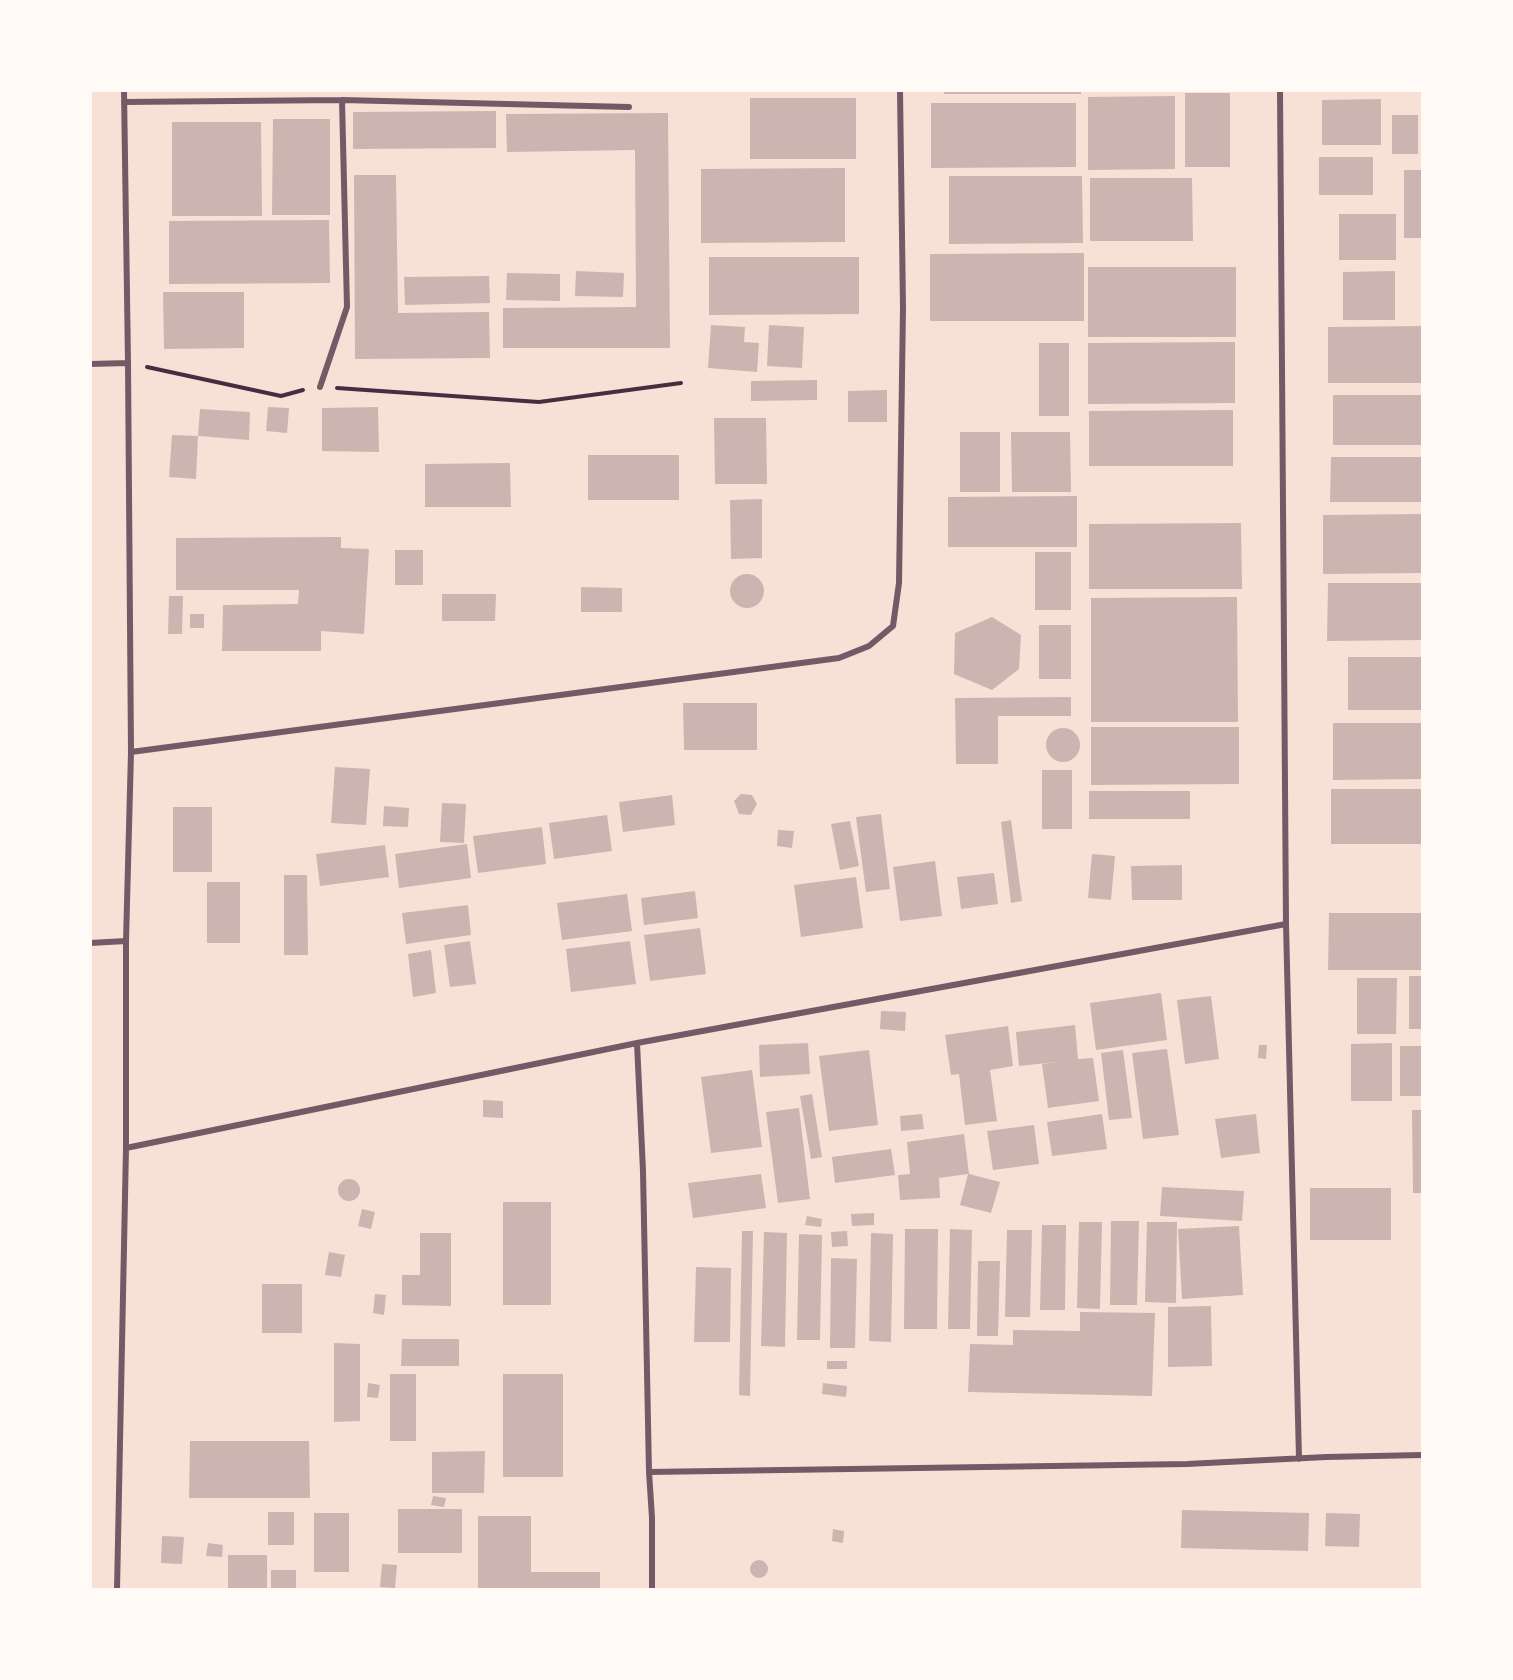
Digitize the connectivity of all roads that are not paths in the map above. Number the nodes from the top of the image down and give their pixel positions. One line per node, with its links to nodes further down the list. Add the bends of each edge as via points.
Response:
1 (124, 90): 5 (street)
2 (900, 90): 10 (street, via 903,320 899,583 893,626 869,646 839,658)
3 (1280, 90): 11 (street)
4 (342, 100): 5 (street); 6 (street); 9 (street, via 347,307)
5 (124, 102): 7 (street)
6 (630, 107)
7 (128, 363): 8 (street); 10 (street)
8 (90, 364)
9 (320, 387)
10 (131, 752): 12 (street)
11 (1286, 924): 14 (street); 17 (street)
12 (126, 941): 13 (street); 15 (street)
13 (90, 943)
14 (637, 1043): 15 (street); 18 (street)
15 (126, 1148): 19 (street)
16 (1423, 1455): 17 (street)
17 (1299, 1459): 18 (street)
18 (649, 1472): 20 (street)
19 (117, 1590)
20 (652, 1590)

